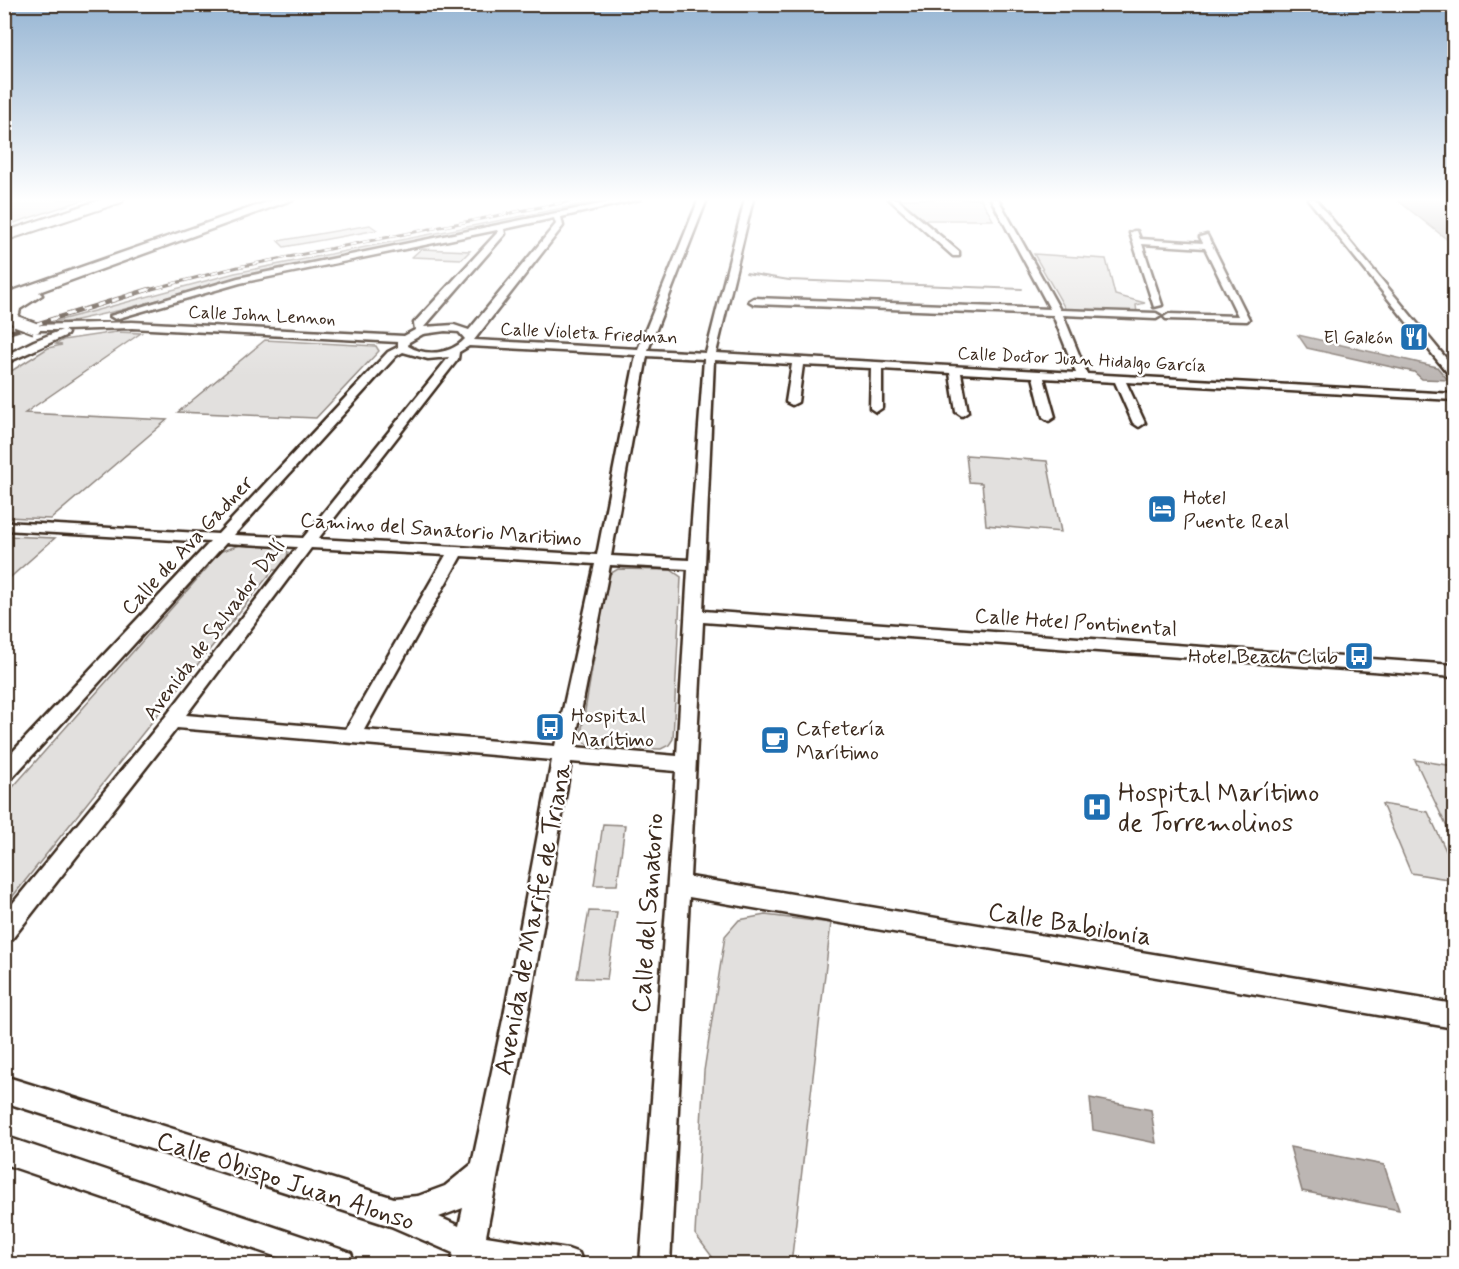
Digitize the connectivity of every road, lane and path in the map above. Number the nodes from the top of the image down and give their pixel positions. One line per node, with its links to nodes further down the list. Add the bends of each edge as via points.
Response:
1 (125, 258): 13 (main road, via 73,277)
2 (129, 258): 13 (main road)
3 (350, 258): 16 (street, via 238,281)
4 (478, 258): 18 (street, via 418,325)
5 (532, 258): 20 (street, Avenida de Salvador Dalí)
6 (680, 258): 21 (street, Avenida de Marife de Triana)
7 (733, 258): 22 (street, Calle del Sanatorio)
8 (1026, 258): 15 (street)
9 (1141, 258): 14 (street)
10 (1214, 258): 14 (street, via 1244,318 1169,317)
11 (1360, 258): 28 (street)
12 (754, 302): 15 (street)
13 (8, 310): 17 (street, bridge, via 35,328)
14 (1156, 311): 15 (street)
15 (1057, 314): 29 (street)
16 (117, 320): 17 (street); 19 (street, Calle John Lennon)
17 (66, 330): 24 (street)
18 (420, 331): 19 (street, Calle de Ava Gadner); 20 (street, via 460,329)
19 (404, 343): 20 (street, Calle John Lennon, via 423,355); 38 (street, Calle de Ava Gadner)
20 (464, 343): 21 (street, Calle Violeta Friedman); 39 (street, Avenida de Salvador Dalí)
21 (642, 352): 22 (street, Calle Violeta Friedman); 41 (street, Avenida de Marife de Triana)
22 (708, 355): 23 (street, Calle Doctor Juan Hidalgo García); 42 (street, Calle del Sanatorio)
23 (798, 360): 25 (street, Calle Doctor Juan Hidalgo García); 32 (street)
24 (4, 361)
25 (877, 364): 26 (street, Calle Doctor Juan Hidalgo García); 33 (street)
26 (955, 368): 27 (street, Calle Doctor Juan Hidalgo García); 34 (street)
27 (1036, 373): 29 (street, Calle Doctor Juan Hidalgo García); 35 (street)
28 (1455, 374)
29 (1083, 375): 30 (street, Calle Doctor Juan Hidalgo García)
30 (1118, 377): 31 (street, Calle Doctor Juan Hidalgo García); 36 (street)
31 (1455, 397)
32 (792, 402)
33 (876, 408)
34 (962, 412)
35 (1049, 417)
36 (1138, 423)
37 (4, 526): 38 (street, Camino del Sanatorio Maritimo)
38 (223, 537): 39 (street, Camino del Sanatorio Maritimo); 49 (street, Calle de Ava Gadner)
39 (308, 542): 40 (street, Camino del Sanatorio Maritimo); 45 (street, Avenida de Salvador Dalí)
40 (455, 553): 41 (street, Camino del Sanatorio Maritimo); 46 (street)
41 (603, 561): 42 (street, Camino del Sanatorio Maritimo); 47 (street, Avenida de Marife de Triana)
42 (696, 565): 43 (street, Calle del Sanatorio)
43 (695, 616): 44 (street, Calle Hotel Pontinental); 48 (street, Calle del Sanatorio)
44 (1455, 671)
45 (172, 721): 46 (street); 51 (street, Avenida de Salvador Dalí)
46 (352, 734): 47 (street)
47 (563, 753): 48 (street); 55 (street, Avenida de Marife de Triana)
48 (685, 764): 50 (street, Calle del Sanatorio)
49 (4, 774)
50 (677, 885): 52 (street, Calle Babilonia); 60 (street, Calle del Sanatorio)
51 (4, 932)
52 (1455, 1016)
53 (4, 1089): 56 (street, Calle Obispo Juan Alonso)
54 (4, 1150): 58 (street)
55 (484, 1173): 56 (street, via 454,1197 418,1210); 57 (street, Avenida de Marife de Triana)
56 (393, 1212): 57 (street, Calle Obispo Juan Alonso)
57 (468, 1255): 59 (street, Calle Obispo Juan Alonso, via 491,1252)
58 (340, 1264)
59 (568, 1264)
60 (655, 1264)

